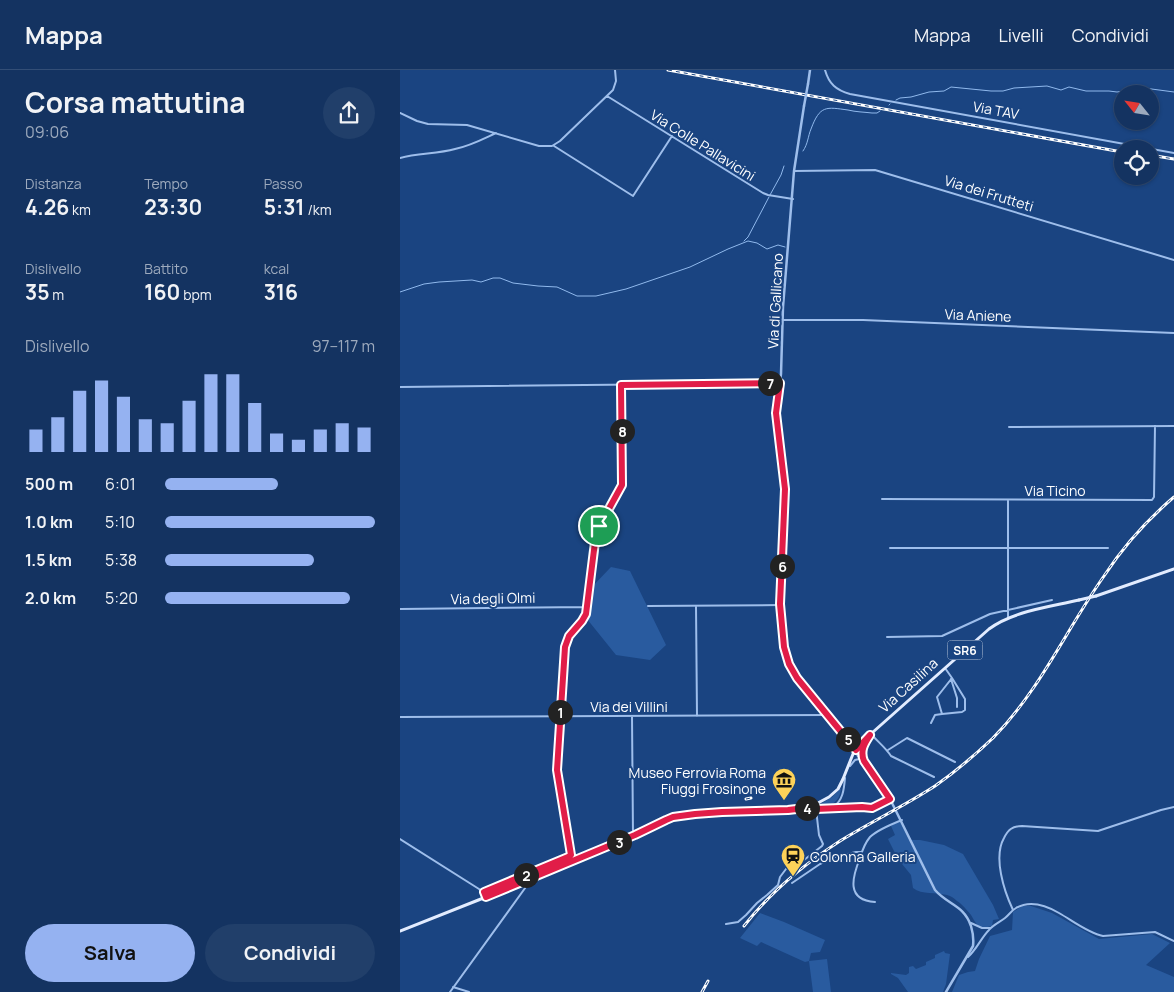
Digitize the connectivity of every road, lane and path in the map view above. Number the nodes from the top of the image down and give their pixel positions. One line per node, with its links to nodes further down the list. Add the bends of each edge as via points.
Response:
1 (615, 70): 4 (street, via 615,86)
2 (810, 70): 11 (street, Via di Gallicano, bridge)
3 (825, 70): 9 (street, Via TAV, via 833,86 850,94)
4 (607, 96): 7 (street, Via Colle Pallavicini); 8 (street)
5 (400, 113): 6 (street, via 431,125 466,125)
6 (496, 133): 8 (street, via 536,145); 10 (street, via 455,149)
7 (672, 136): 8 (street, via 633,196); 12 (street, Via Colle Pallavicini, via 763,193)
8 (554, 146)
9 (1174, 153)
10 (400, 158)
11 (794, 172): 12 (street, Via di Gallicano); 13 (street, Via dei Frutteti, via 875,170)
12 (793, 199): 14 (street, Via di Gallicano)
13 (1174, 260)
14 (782, 320): 15 (street, Via Aniene, via 862,320); 16 (street, Via di Gallicano)
15 (1174, 334)
16 (780, 383): 17 (street); 29 (street, Via di Gallicano, via 776,416 785,493)
17 (621, 385): 18 (street); 32 (street, via 622,482 596,534)
18 (400, 388)
19 (1155, 426): 20 (street); 21 (street); 23 (street, Via Ticino, via 1153,500)
20 (1174, 426)
21 (1009, 427)
22 (882, 499): 23 (street, Via Ticino)
23 (1008, 500): 25 (street)
24 (890, 548): 25 (street)
25 (1008, 548): 26 (street); 34 (street)
26 (1108, 548)
27 (1174, 569): 35 (main road, Via Casilina / SR6, bridge, via 1096,596)
28 (1052, 600): 34 (street)
29 (780, 604): 31 (street); 41 (street, Via di Gallicano, via 789,664)
30 (648, 606): 31 (street)
31 (696, 606): 44 (street)
32 (587, 607): 33 (street, Via degli Olmi); 42 (street, via 584,620 566,643)
33 (400, 609)
34 (1008, 610): 35 (street); 36 (street, via 987,615 942,636)
35 (1008, 618): 37 (main road, Via Casilina / SR6, via 989,629)
36 (887, 636)
37 (945, 668): 38 (street); 47 (main road, Via Casilina / SR6)
38 (951, 679): 39 (street); 40 (street, via 937,697); 40 (street, via 965,698 965,709)
39 (957, 707)
40 (942, 714): 46 (street, via 935,715)
41 (828, 715): 44 (street, Via dei Villini); 48 (street, Via di Gallicano)
42 (560, 716): 43 (street, Via dei Villini); 45 (street, Via dei Villini); 67 (street, via 557,770 571,855)
43 (632, 716): 44 (street, Via dei Villini); 62 (street)
44 (697, 716)
45 (400, 717)
46 (931, 723)
47 (870, 734): 48 (main road, Via Casilina / SR6); 49 (street); 50 (street)
48 (856, 750): 50 (street); 51 (street); 53 (main road, Via Casilina / SR6)
49 (888, 750): 52 (street, via 906,738); 55 (street, via 891,756)
50 (862, 756): 51 (street)
51 (864, 761): 53 (street, via 855,760); 56 (street)
52 (955, 762)
53 (847, 770): 54 (main road, Via Casilina / SR6)
54 (845, 776): 57 (main road, Via Casilina / SR6, via 831,796); 58 (street, via 841,799)
55 (934, 777)
56 (890, 799): 58 (street, via 872,808); 61 (street)
57 (805, 808): 60 (street); 62 (main road, Via Casilina / SR6, via 673,817)
58 (831, 808): 60 (street)
59 (1174, 808): 70 (street, via 1098,831 1011,828 1000,845 999,867)
60 (816, 809): 72 (street, via 822,846 796,866 787,868 778,885 740,921)
61 (902, 820): 64 (street, via 873,834); 71 (street, via 936,890 962,911)
62 (633, 836): 65 (main road, Via Casilina / SR6)
63 (400, 839): 67 (street)
64 (862, 852): 66 (street, via 831,858); 69 (street, via 853,885 862,899)
65 (526, 880): 68 (main road, Via Casilina / SR6); 77 (street, via 528,884)
66 (792, 883)
67 (484, 892): 68 (street)
68 (486, 897): 74 (main road, Via Casilina / SR6)
69 (875, 902)
70 (1013, 910): 73 (street); 75 (street, via 1022,905 1041,905 1099,936 1154,932)
71 (970, 922): 73 (street); 76 (street, via 974,939)
72 (726, 924)
73 (990, 928): 76 (street)
74 (400, 931)
75 (1174, 941)
76 (966, 958): 78 (street)
77 (454, 988): 79 (street); 80 (street)
78 (947, 991)
79 (450, 992)
80 (469, 992)

